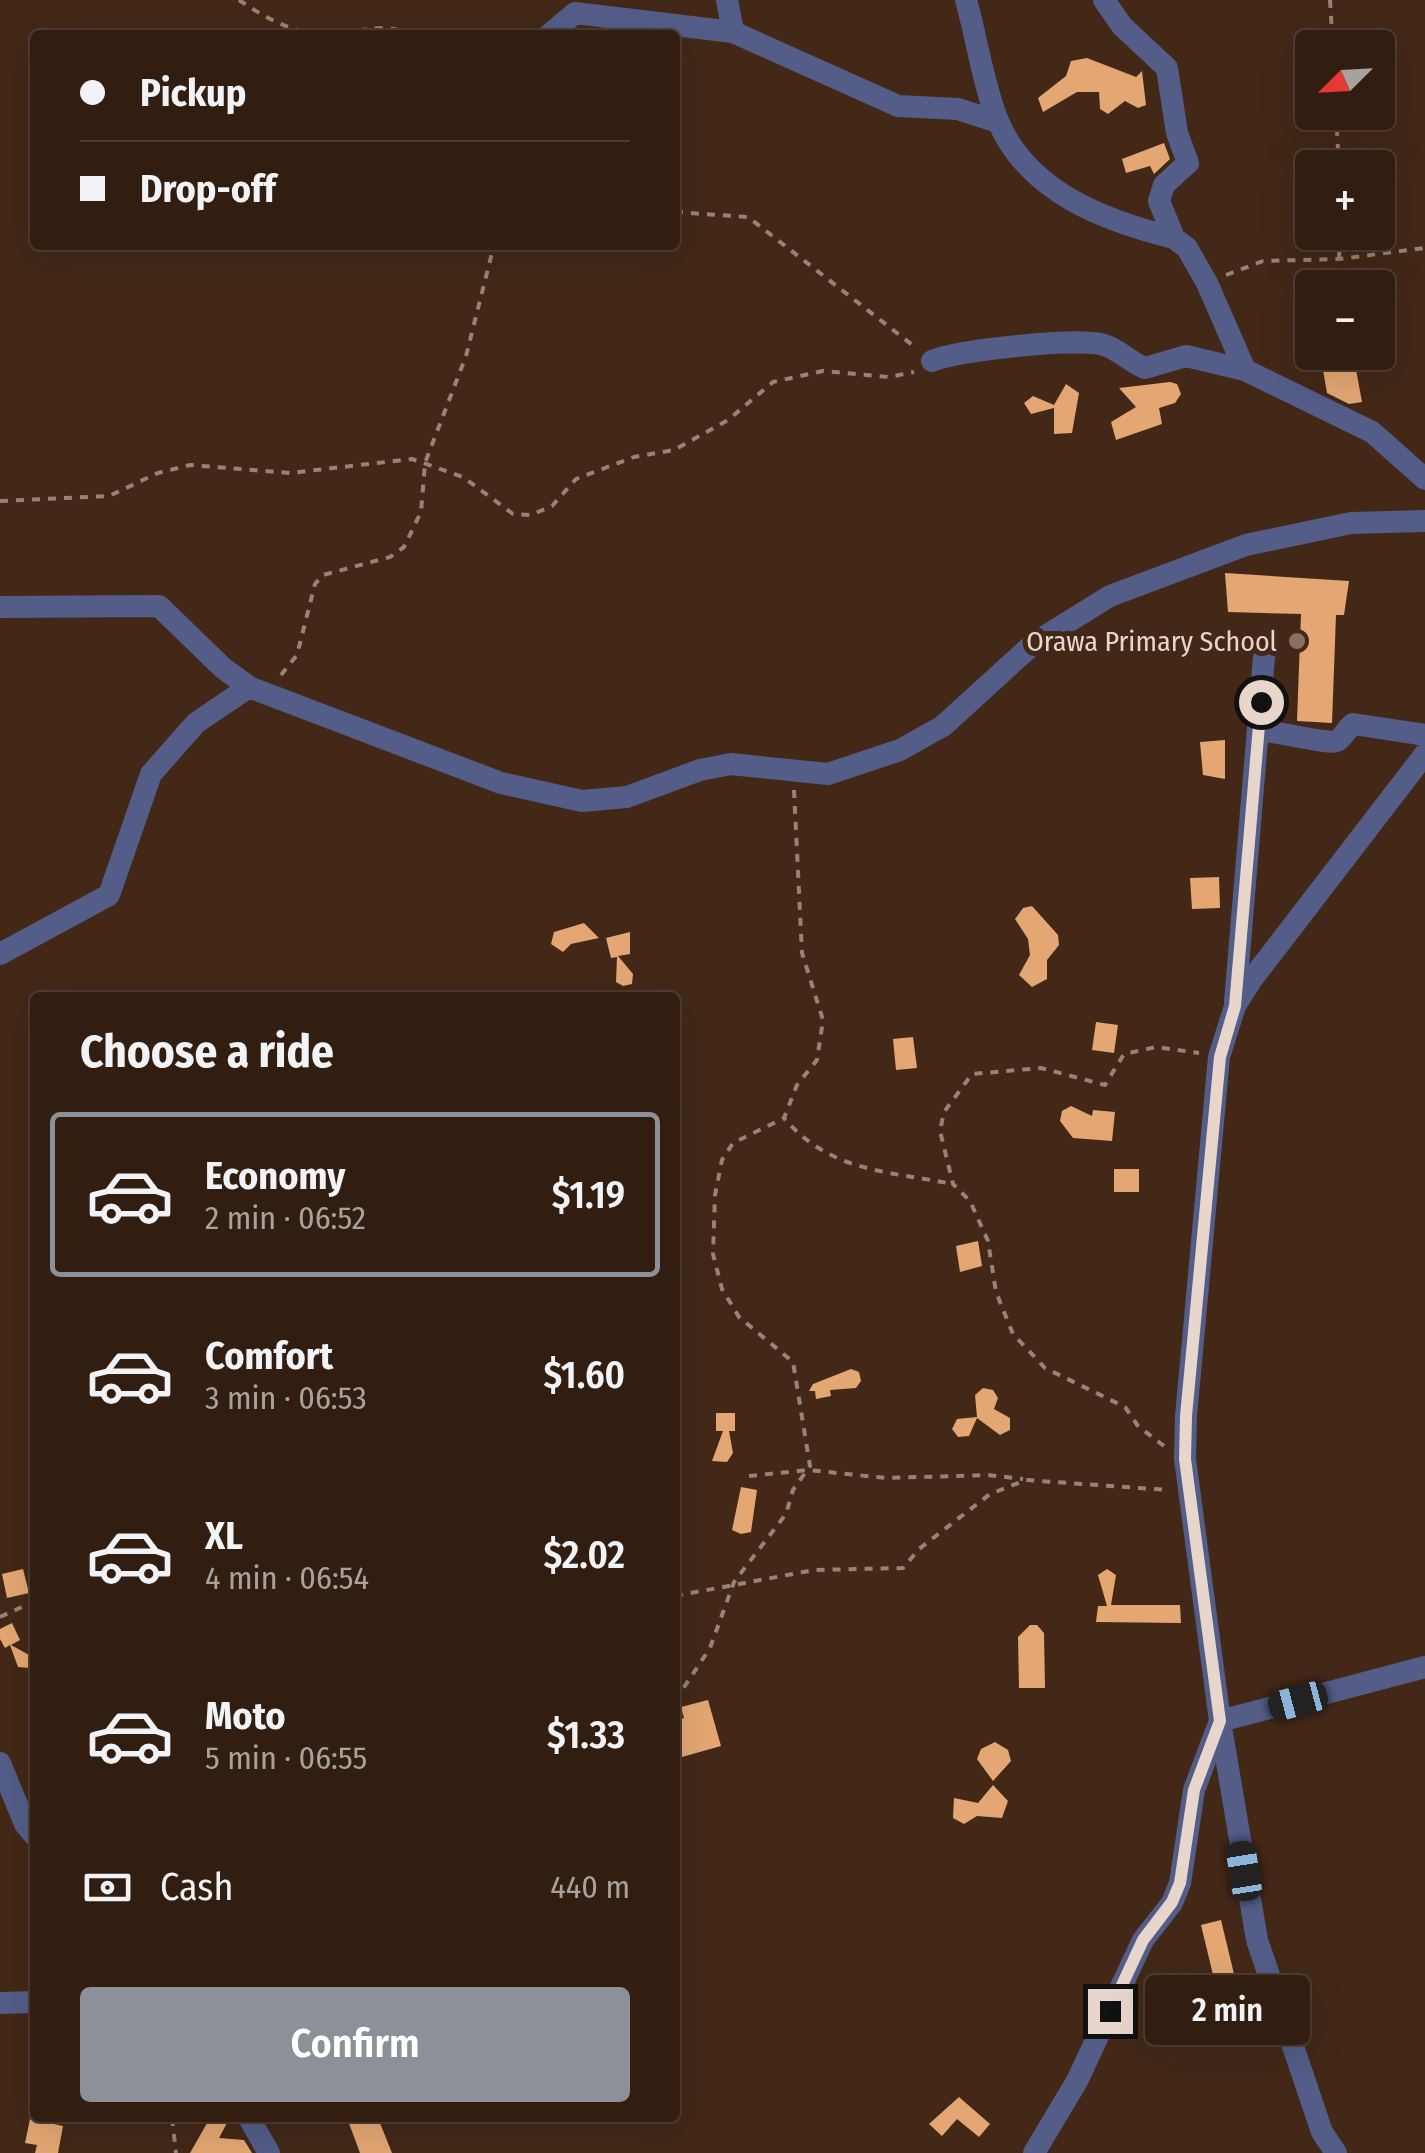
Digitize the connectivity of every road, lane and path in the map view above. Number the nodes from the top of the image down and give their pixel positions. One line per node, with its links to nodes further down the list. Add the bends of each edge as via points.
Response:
1 (239, 0): 6 (path)
2 (727, 0): 11 (street)
3 (966, 0): 12 (street)
4 (1104, 0): 14 (street, via 1172,80 1176,133 1188,162 1158,201)
5 (1330, 0): 10 (path)
6 (301, 30)
7 (373, 30): 8 (path)
8 (401, 30)
9 (554, 30): 11 (street, via 574,13)
10 (1331, 30)
11 (733, 32): 12 (street, via 898,106 958,109)
12 (998, 122): 14 (street, via 1042,180 1079,206)
13 (680, 212): 20 (path, via 748,217)
14 (1174, 238): 19 (street)
15 (1425, 248): 18 (path)
16 (493, 250): 22 (path, via 466,356)
17 (1339, 250): 18 (path)
18 (1339, 258): 19 (path, via 1263,261)
19 (1207, 283): 21 (street)
20 (932, 361): 21 (street, via 999,349 1100,344 1145,368 1186,356); 22 (path, via 889,377 823,371 773,382 728,420 688,442 576,479 552,506 531,515 513,514 464,477)
21 (1245, 370): 23 (street, via 1372,432)
22 (424, 463): 24 (path, via 394,460 290,474 190,465 109,496); 28 (path, via 421,512 404,547 322,575 296,654 277,680)
23 (1425, 479)
24 (0, 501)
25 (1425, 521): 32 (street, via 1351,523 1246,545 1110,596 1034,643 943,726 900,750 828,774)
26 (0, 607): 28 (street, via 159,606)
27 (1265, 645): 29 (street)
28 (250, 686): 32 (street, via 501,783 582,801 628,797 731,764); 33 (street, via 196,723 151,774 110,895)
29 (1259, 730): 30 (street, via 1328,744 1353,724); 34 (street)
30 (1425, 736)
31 (1425, 754): 34 (street)
32 (793, 773): 36 (path, via 802,953 824,1020 818,1060 797,1085)
33 (0, 954)
34 (1235, 1006): 35 (street)
35 (1220, 1057): 37 (path, via 1170,1048 1130,1052 1105,1085 1041,1068 972,1074 944,1112 940,1131); 38 (street)
36 (784, 1118): 37 (path, via 800,1138 861,1170); 39 (path, via 733,1143 722,1160 713,1254 722,1289 739,1317 793,1362)
37 (952, 1184): 38 (path, via 970,1201 988,1241 996,1292 1022,1347 1062,1378 1125,1407 1138,1426)
38 (1185, 1459): 42 (street)
39 (808, 1470): 40 (path); 41 (path); 43 (path, via 786,1514)
40 (749, 1476)
41 (1026, 1480): 42 (path); 43 (path, via 990,1494 903,1568 814,1570)
42 (1192, 1494): 49 (street)
43 (734, 1582): 44 (path); 48 (path, via 710,1648)
44 (680, 1595)
45 (30, 1603): 46 (path)
46 (0, 1618)
47 (1425, 1667): 49 (street)
48 (680, 1693)
49 (1220, 1721): 58 (street, via 1194,1790 1172,1902 1143,1940 1077,2081); 59 (street, via 1258,1940 1322,2132)
50 (0, 1762): 51 (street)
51 (30, 1831)
52 (30, 2002): 53 (street)
53 (0, 2003)
54 (172, 2122): 56 (path)
55 (252, 2122): 57 (street)
56 (176, 2153)
57 (269, 2153)
58 (1034, 2153)
59 (1336, 2153)

